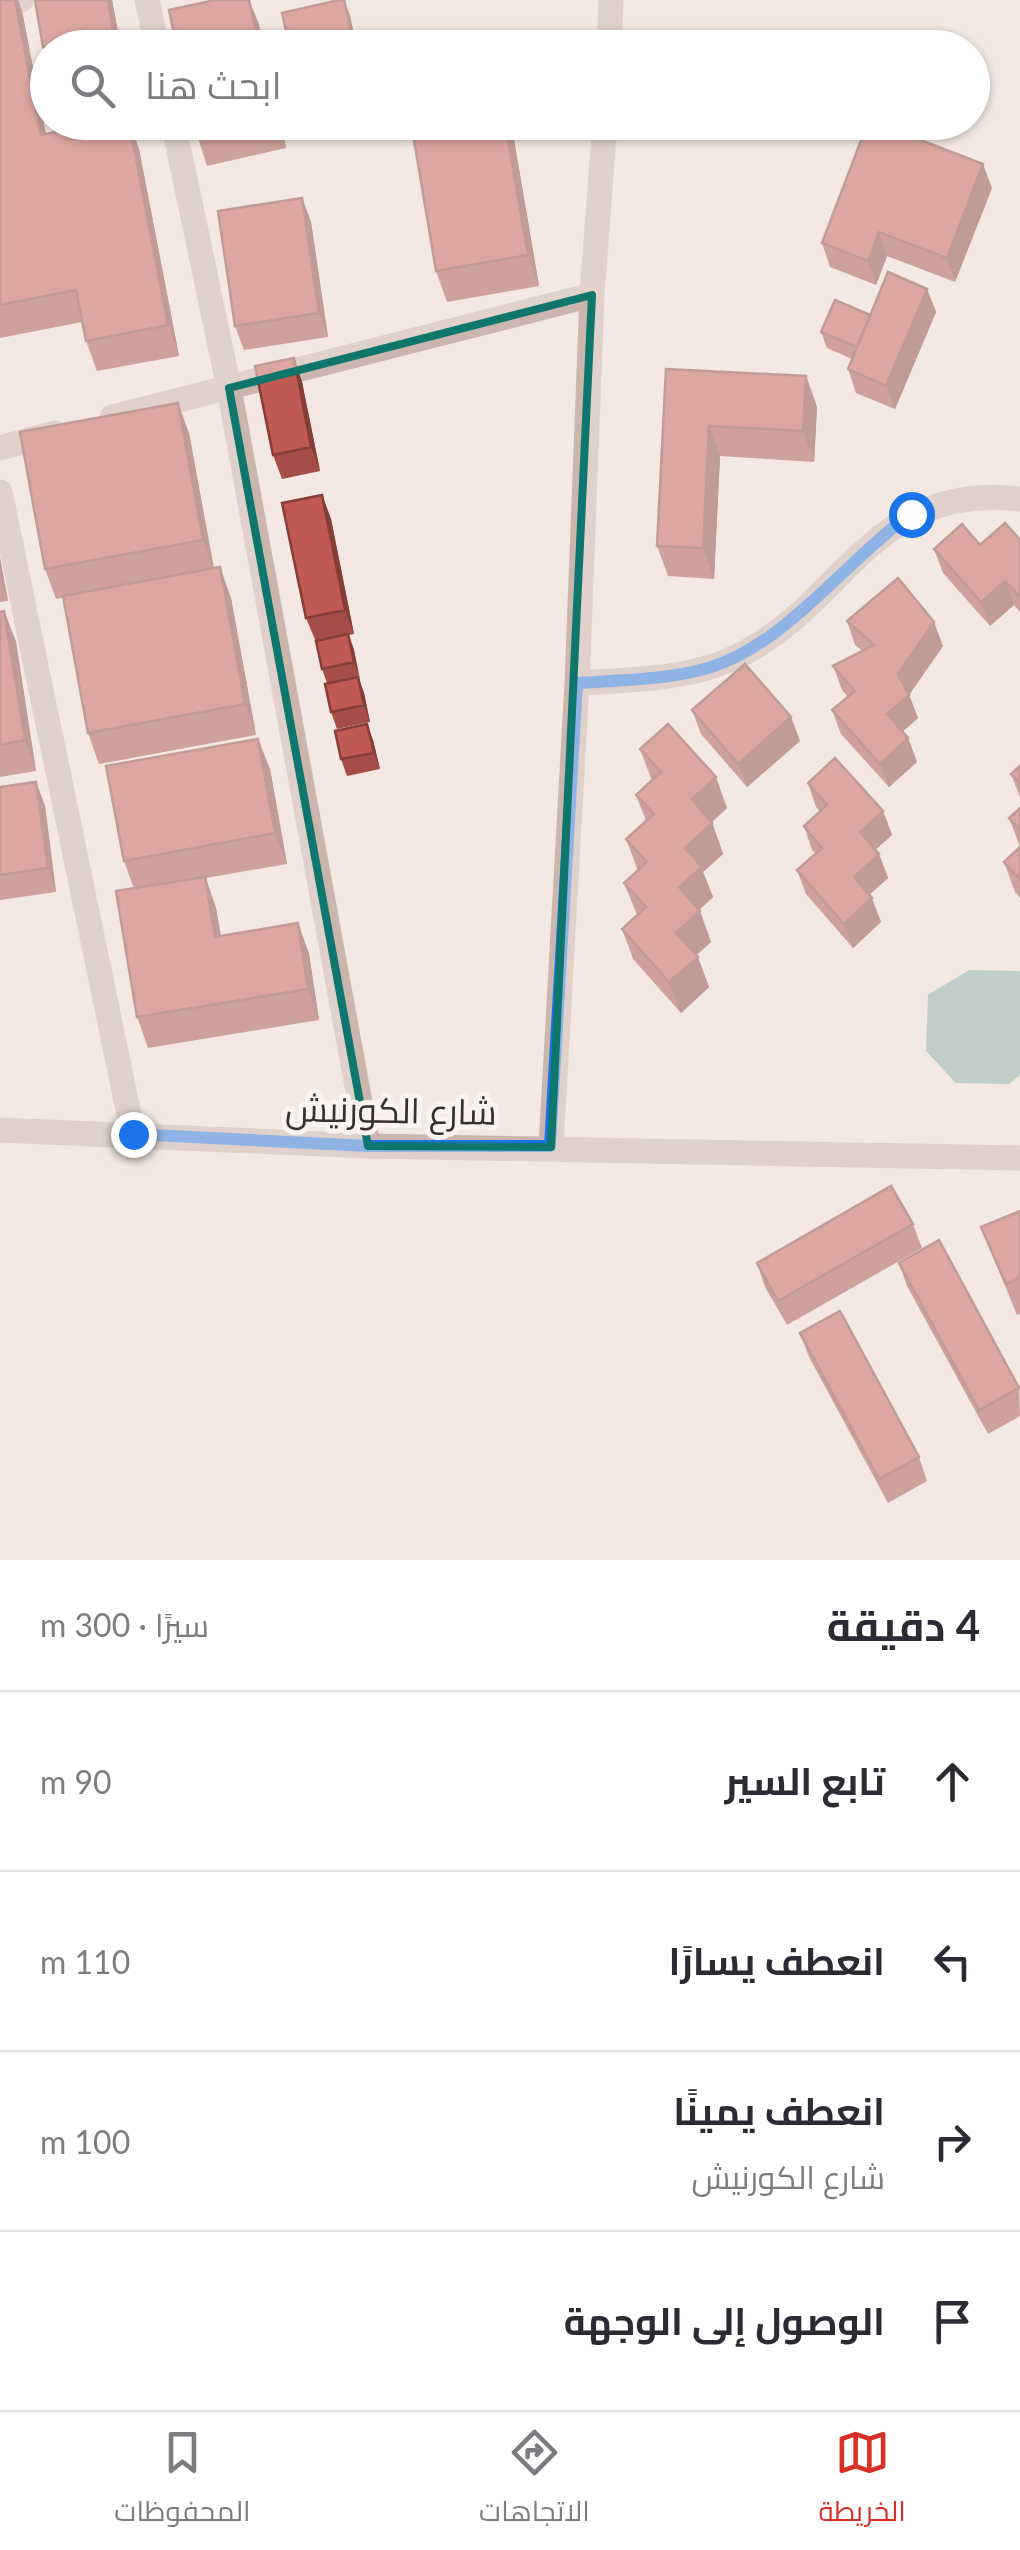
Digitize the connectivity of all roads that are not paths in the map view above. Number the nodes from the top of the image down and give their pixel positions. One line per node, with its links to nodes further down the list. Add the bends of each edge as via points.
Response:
1 (21, 0): 4 (street)
2 (147, 0): 5 (street)
3 (611, 0): 6 (street)
4 (0, 5)
5 (153, 30)
6 (609, 30)
7 (177, 140): 10 (street)
8 (604, 140): 9 (street)
9 (592, 295): 10 (street); 14 (street)
10 (229, 388): 11 (street); 17 (street)
11 (0, 448)
12 (0, 492): 16 (street)
13 (1020, 499): 14 (street, via 976,497 911,514 765,640 736,657 680,674)
14 (577, 683): 18 (street)
15 (0, 1130): 16 (street, شارع الكورنيش)
16 (133, 1134): 17 (street, شارع الكورنيش)
17 (368, 1146): 18 (street, شارع الكورنيش)
18 (550, 1146): 19 (street, شارع الكورنيش)
19 (1020, 1158)

